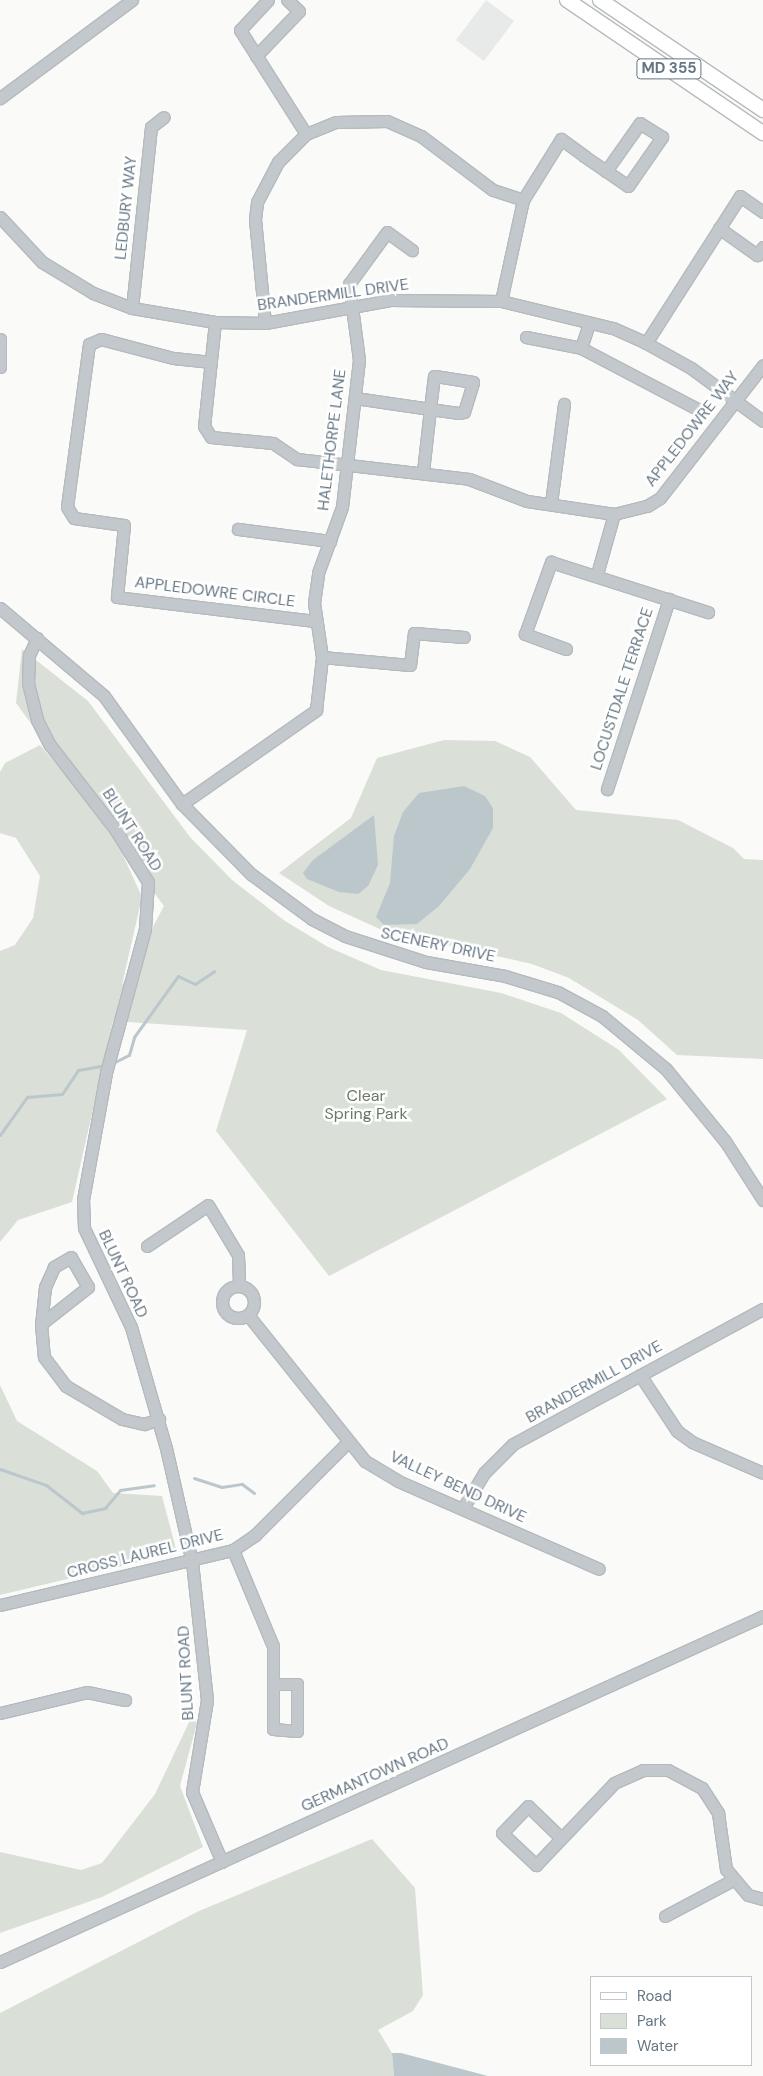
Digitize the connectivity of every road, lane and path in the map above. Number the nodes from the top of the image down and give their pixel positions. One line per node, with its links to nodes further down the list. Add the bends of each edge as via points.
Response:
1 (132, 0): 7 (street)
2 (268, 0): 6 (street, via 240,30)
3 (287, 0): 6 (street, via 299,11)
4 (567, 0): 10 (main road, MD 355)
5 (600, 0): 8 (main road, MD 355)
6 (256, 56): 11 (street)
7 (0, 98)
8 (763, 110)
9 (164, 117): 21 (street, LEDBURY WAY, via 151,127)
10 (763, 133)
11 (306, 134): 13 (street, via 336,122 388,121 421,136 493,190); 23 (street, via 278,162 257,202 255,219)
12 (606, 171): 12 (street, via 628,186 662,138 640,123); 13 (street, via 561,139)
13 (523, 200): 19 (street)
14 (763, 212): 16 (street, via 740,196)
15 (0, 217): 21 (street, BRANDERMILL DRIVE, via 42,262 93,293)
16 (719, 228): 17 (street, via 757,255); 27 (street)
17 (763, 247)
18 (412, 250): 20 (street, HALETHORPE LANE, via 387,232 349,284)
19 (501, 301): 20 (street, BRANDERMILL DRIVE, via 444,298); 24 (street, BRANDERMILL DRIVE)
20 (352, 307): 23 (street, BRANDERMILL DRIVE); 32 (street, HALETHORPE LANE, via 359,360)
21 (132, 308): 22 (street, BRANDERMILL DRIVE)
22 (215, 322): 23 (street, BRANDERMILL DRIVE); 29 (street)
23 (265, 323)
24 (589, 323): 27 (street, BRANDERMILL DRIVE); 28 (street)
25 (526, 337): 28 (street)
26 (0, 339): 31 (street)
27 (646, 343): 33 (street, BRANDERMILL DRIVE)
28 (581, 348): 35 (street)
29 (211, 362): 37 (street, via 204,426 211,437 274,443 297,459); 47 (street, APPLEDOWRE CIRCLE, via 173,358 101,339 89,344 67,507 74,518 124,524 117,597)
30 (763, 365): 33 (street, APPLEDOWRE WAY)
31 (0, 367)
32 (355, 398): 37 (street, HALETHORPE LANE); 38 (street, via 430,409)
33 (737, 399): 36 (street, BRANDERMILL DRIVE); 40 (street, APPLEDOWRE WAY, via 660,498 647,506)
34 (564, 404): 39 (street)
35 (700, 411)
36 (763, 421)
37 (348, 466): 38 (street, APPLEDOWRE WAY); 42 (street, HALETHORPE LANE, via 342,507)
38 (422, 471): 39 (street, APPLEDOWRE WAY, via 469,479 527,501)
39 (551, 503): 40 (street, APPLEDOWRE WAY)
40 (614, 514): 43 (street)
41 (238, 529): 42 (street)
42 (330, 541): 47 (street, HALETHORPE LANE, via 318,573)
43 (597, 574): 44 (street); 50 (street, via 555,561 547,565 525,634)
44 (669, 599): 46 (street); 52 (street, LOCUSTDALE TERRACE)
45 (0, 608): 49 (street, SCENERY DRIVE)
46 (708, 612)
47 (316, 621): 51 (street, HALETHORPE LANE)
48 (464, 637): 51 (street, via 414,633 410,665)
49 (36, 638): 53 (street, SCENERY DRIVE, via 104,696); 61 (street, BLUNT ROAD, via 29,655 28,683 37,720 50,745 110,821 148,882 145,930 109,1058 83,1199 84,1228 131,1327)
50 (566, 649)
51 (322, 657): 53 (street, HALETHORPE LANE, via 319,698 309,718)
52 (607, 789)
53 (182, 804): 54 (street, SCENERY DRIVE, via 251,874 312,919 345,936 426,962 505,976 549,989 602,1016 666,1069 725,1141)
54 (763, 1200)
55 (147, 1246): 56 (street, via 208,1205 236,1249)
56 (239, 1286): 58 (street, via 254,1300); 58 (street, via 227,1291 224,1309 236,1318)
57 (763, 1309): 60 (street, BRANDERMILL DRIVE)
58 (248, 1315): 62 (street, VALLEY BEND DRIVE)
59 (41, 1324): 59 (street, via 50,1272 71,1257 88,1287); 61 (street, via 44,1357 66,1386 134,1423)
60 (640, 1375): 63 (street, via 677,1431 692,1442); 64 (street, BRANDERMILL DRIVE, via 513,1444 484,1473)
61 (159, 1420): 66 (street, BLUNT ROAD)
62 (348, 1443): 64 (street, VALLEY BEND DRIVE, via 398,1481); 65 (street, CROSS LAUREL DRIVE, via 255,1535)
63 (763, 1473)
64 (463, 1508): 67 (street, VALLEY BEND DRIVE)
65 (233, 1550): 66 (street, CROSS LAUREL DRIVE); 70 (street, via 273,1646)
66 (192, 1562): 68 (street, CROSS LAUREL DRIVE); 74 (street, BLUNT ROAD, via 206,1700 192,1792 201,1822)
67 (599, 1569)
68 (0, 1606)
69 (763, 1616): 74 (street, GERMANTOWN ROAD)
70 (274, 1684)
71 (125, 1700): 72 (street, via 87,1692)
72 (0, 1713)
73 (561, 1838): 73 (street, via 536,1865 502,1833 528,1806); 75 (street, via 614,1783 643,1770 668,1770 702,1788 718,1813 726,1869)
74 (222, 1862): 78 (street, GERMANTOWN ROAD)
75 (733, 1880): 76 (street, via 748,1895); 77 (street)
76 (763, 1899)
77 (665, 1916)
78 (0, 1962)

